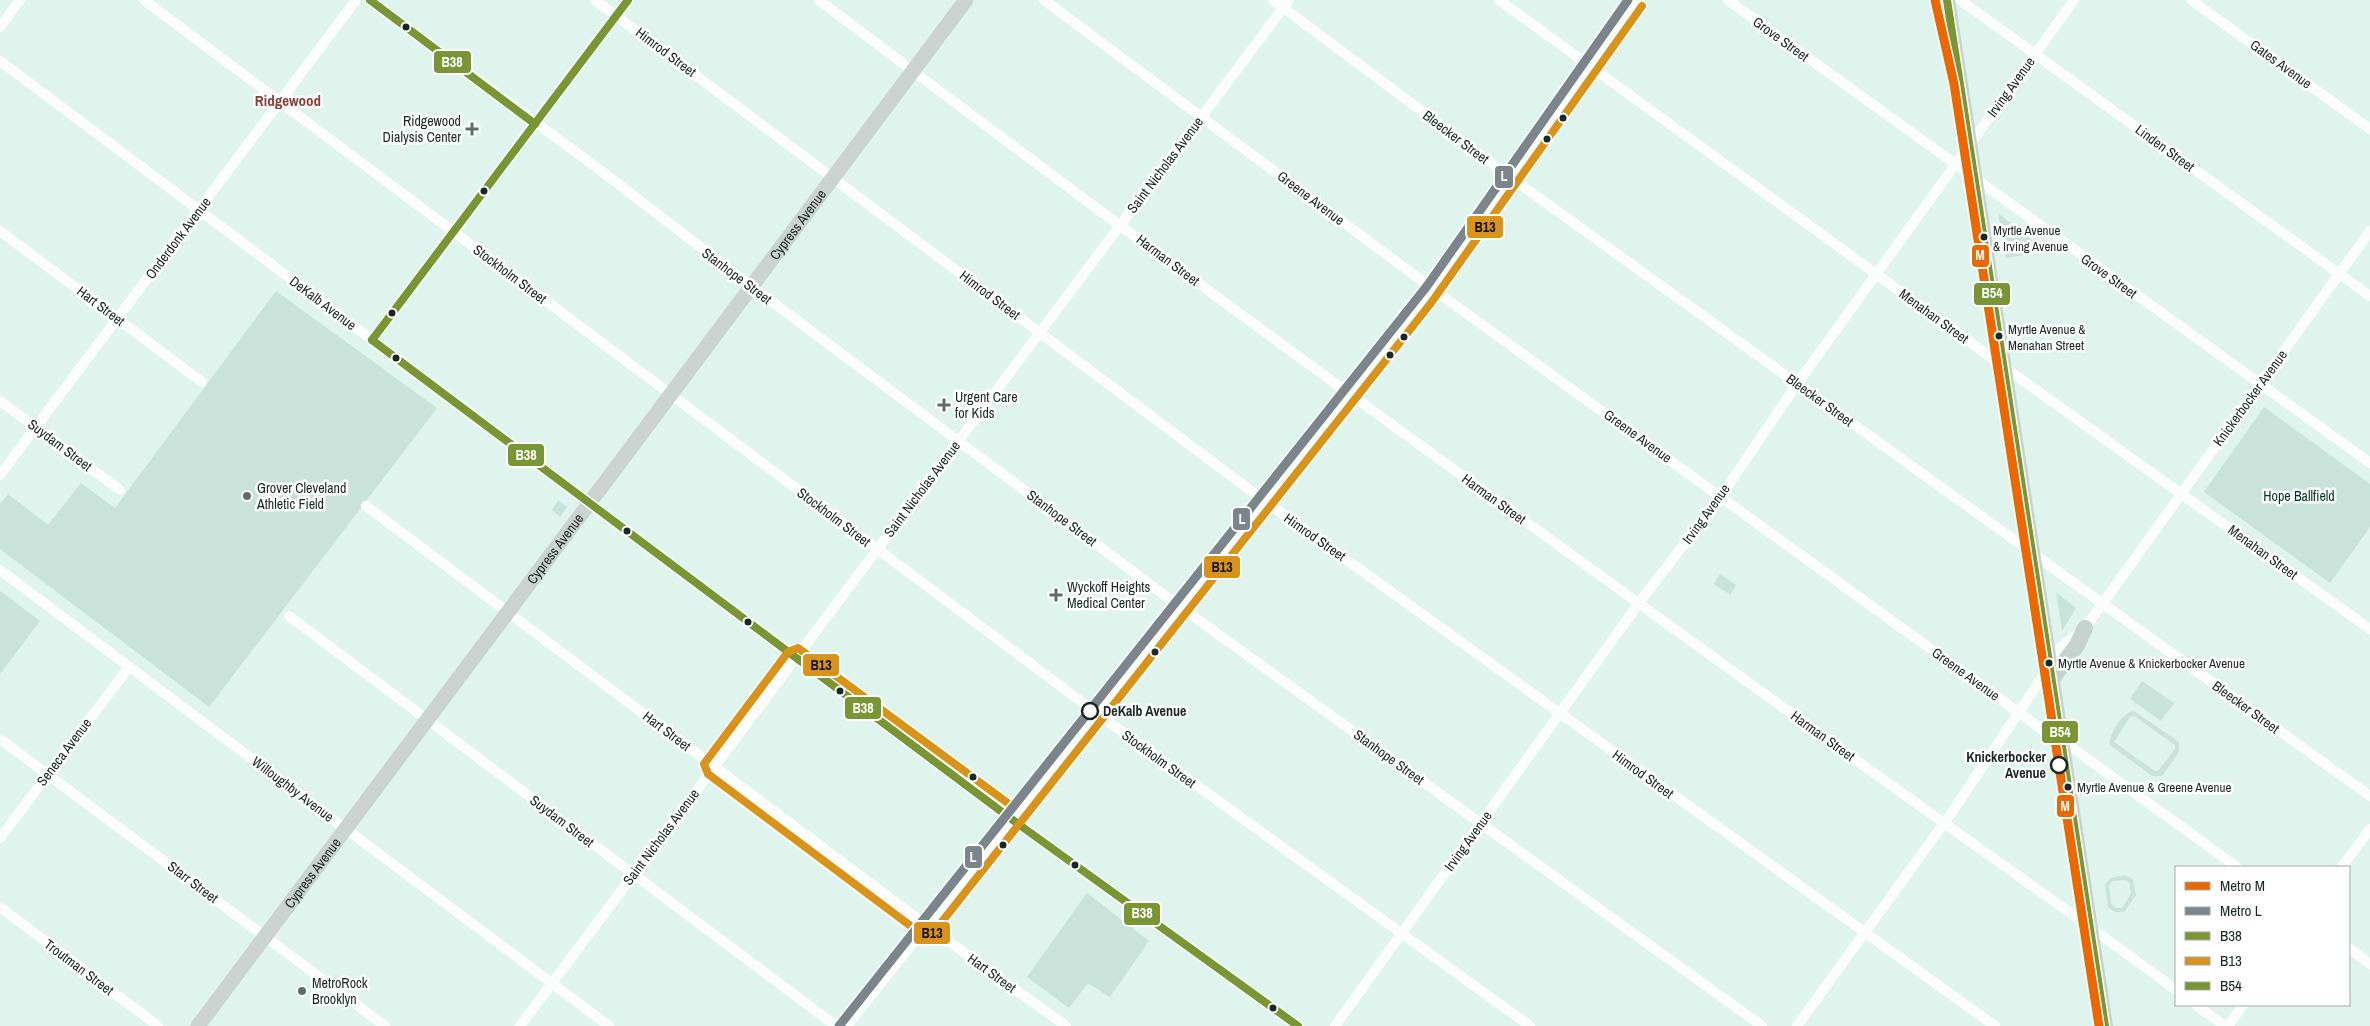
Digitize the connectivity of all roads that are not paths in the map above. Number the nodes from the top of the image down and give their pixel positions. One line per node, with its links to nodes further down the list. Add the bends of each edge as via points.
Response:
1 (20, 0): 20 (street)
2 (144, 0): 25 (street, Stockholm Street)
3 (356, 0): 25 (street, Onderdonk Avenue)
4 (370, 0): 27 (street, Stanhope Street)
5 (595, 0): 19 (street, Himrod Street)
6 (628, 0): 19 (street)
7 (819, 0): 24 (street, Harman Street)
8 (966, 0): 24 (main road, Cypress Avenue)
9 (1044, 0): 26 (street, Greene Avenue)
10 (1273, 0): 18 (street, Bleecker Street)
11 (1499, 0): 23 (street, Menahan Street)
12 (1634, 0): 23 (street)
13 (1728, 0): 30 (street, Grove Street)
14 (1947, 0): 29 (main road)
15 (1960, 0): 21 (street, Linden Street)
16 (2074, 0): 21 (street, Irving Avenue)
17 (2191, 0): 28 (street, Gates Avenue)
18 (1286, 4): 26 (street, Saint Nicholas Avenue); 32 (street, Bleecker Street)
19 (616, 16): 27 (street); 31 (street, Himrod Street)
20 (0, 27)
21 (2035, 54): 29 (street, Irving Avenue); 40 (street, Linden Street)
22 (0, 61): 34 (street, DeKalb Avenue)
23 (1588, 66): 32 (street); 39 (street, Menahan Street)
24 (913, 71): 31 (main road, Cypress Avenue); 35 (street, Harman Street)
25 (280, 102): 34 (street, Onderdonk Avenue); 38 (street, Stockholm Street)
26 (1202, 116): 35 (street, Saint Nicholas Avenue); 42 (street, Greene Avenue)
27 (535, 124): 38 (street); 41 (street, Stanhope Street)
28 (2370, 129)
29 (1970, 144): 30 (street, Irving Avenue); 33 (main road)
30 (1956, 164): 33 (street, Grove Street); 39 (street, Irving Avenue)
31 (833, 177): 41 (main road, Cypress Avenue); 45 (street, Himrod Street)
32 (1510, 178): 42 (street); 49 (street, Bleecker Street)
33 (1975, 180): 47 (main road); 50 (street, Grove Street)
34 (198, 210): 44 (street, Onderdonk Avenue); 46 (street, DeKalb Avenue)
35 (1120, 224): 45 (street, Saint Nicholas Avenue); 51 (street, Harman Street)
36 (0, 231): 44 (street, Hart Street)
37 (2370, 231): 40 (street, Knickerbocker Avenue)
38 (454, 232): 46 (street); 52 (street, Stockholm Street)
39 (1876, 274): 47 (street, Menahan Street); 49 (street, Irving Avenue)
40 (2340, 274): 43 (street, Linden Street); 50 (street, Knickerbocker Avenue)
41 (751, 286): 52 (main road, Cypress Avenue); 55 (street, Stanhope Street)
42 (1431, 287): 51 (street); 60 (street, Greene Avenue)
43 (2370, 296)
44 (117, 319): 48 (street, Hart Street); 54 (street, Onderdonk Avenue)
45 (1039, 333): 55 (street, Saint Nicholas Avenue); 61 (street, Himrod Street)
46 (372, 340): 62 (street, DeKalb Avenue)
47 (2004, 367): 59 (street, Menahan Street); 65 (main road)
48 (202, 382)
49 (1797, 384): 60 (street, Irving Avenue); 65 (street, Bleecker Street)
50 (2260, 384): 56 (street, Grove Street); 59 (street, Knickerbocker Avenue)
51 (1347, 393): 61 (street); 68 (street, Harman Street)
52 (671, 394): 62 (main road, Cypress Avenue); 64 (street, Stockholm Street)
53 (0, 400): 54 (street, Suydam Street)
54 (36, 427): 57 (street, Onderdonk Avenue); 58 (street, Suydam Street)
55 (958, 441): 64 (street, Saint Nicholas Avenue); 69 (street, Stanhope Street)
56 (2370, 463)
57 (0, 475)
58 (120, 490)
59 (2181, 493): 67 (street, Knickerbocker Avenue); 73 (street, Menahan Street)
60 (1721, 496): 68 (street, Irving Avenue); 77 (street, Greene Avenue)
61 (1262, 499): 69 (street); 79 (street, Himrod Street)
62 (590, 503): 70 (main road, Cypress Avenue); 74 (street, DeKalb Avenue)
63 (366, 506): 70 (street, Hart Street)
64 (877, 549): 74 (street, Saint Nicholas Avenue); 78 (street, Stockholm Street)
65 (2032, 554): 67 (street, Bleecker Street); 76 (main road)
66 (0, 570): 75 (street, Willoughby Avenue)
67 (2102, 603): 72 (street, Knickerbocker Avenue); 85 (street, Bleecker Street)
68 (1639, 604): 79 (street, Irving Avenue); 87 (street, Harman Street)
69 (1179, 606): 78 (street); 88 (street, Stanhope Street)
70 (509, 612): 80 (main road, Cypress Avenue); 83 (street, Hart Street)
71 (289, 616): 80 (street, Suydam Street)
72 (2085, 628): 76 (main road, via 2076,645)
73 (2370, 629)
74 (796, 658): 83 (street, Saint Nicholas Avenue); 86 (street, DeKalb Avenue)
75 (129, 667): 84 (street, Seneca Avenue); 89 (street, Willoughby Avenue)
76 (2051, 672): 77 (street); 82 (main road)
77 (2019, 711): 82 (street, Greene Avenue); 87 (street)
78 (1094, 712): 86 (street); 98 (street, Stockholm Street)
79 (1560, 714): 88 (street, Irving Avenue); 99 (street, Himrod Street)
80 (426, 721): 89 (main road, Cypress Avenue); 94 (street, Suydam Street)
81 (0, 739): 84 (street, Starr Street)
82 (2062, 743): 92 (street, Greene Avenue); 97 (main road)
83 (714, 766): 94 (street, Saint Nicholas Avenue); 96 (street, Hart Street)
84 (48, 775): 91 (street, Seneca Avenue); 100 (street, Starr Street)
85 (2370, 796)
86 (1010, 818): 96 (street); 115 (street, DeKalb Avenue)
87 (1944, 823): 97 (street, Harman Street); 99 (street)
88 (1481, 824): 98 (street, Irving Avenue); 118 (street, Stanhope Street)
89 (346, 828): 100 (main road, Cypress Avenue); 103 (street, Willoughby Avenue)
90 (2370, 829): 93 (street)
91 (0, 838)
92 (2235, 866)
93 (2343, 866)
94 (633, 875): 103 (street, Saint Nicholas Avenue); 112 (street, Suydam Street)
95 (0, 907): 107 (street, Troutman Street)
96 (926, 925): 113 (street); 114 (street, Hart Street)
97 (2089, 925): 104 (street, Harman Street); 121 (main road)
98 (1402, 933): 116 (street, Irving Avenue); 117 (street, Stockholm Street)
99 (1864, 933): 119 (street); 120 (street, Himrod Street)
100 (265, 936): 108 (main road, Cypress Avenue); 109 (street, Starr Street)
101 (2350, 949): 102 (street)
102 (2370, 964)
103 (552, 983): 110 (street, Saint Nicholas Avenue); 111 (street, Willoughby Avenue)
104 (2175, 989)
105 (2197, 1006): 122 (street)
106 (2242, 1006): 122 (street)
107 (158, 1026)
108 (198, 1026)
109 (385, 1026)
110 (520, 1026)
111 (609, 1026)
112 (836, 1026)
113 (847, 1026)
114 (1066, 1026)
115 (1298, 1026)
116 (1335, 1026)
117 (1530, 1026)
118 (1762, 1026)
119 (1797, 1026)
120 (1995, 1026)
121 (2105, 1026)
122 (2226, 1026)

